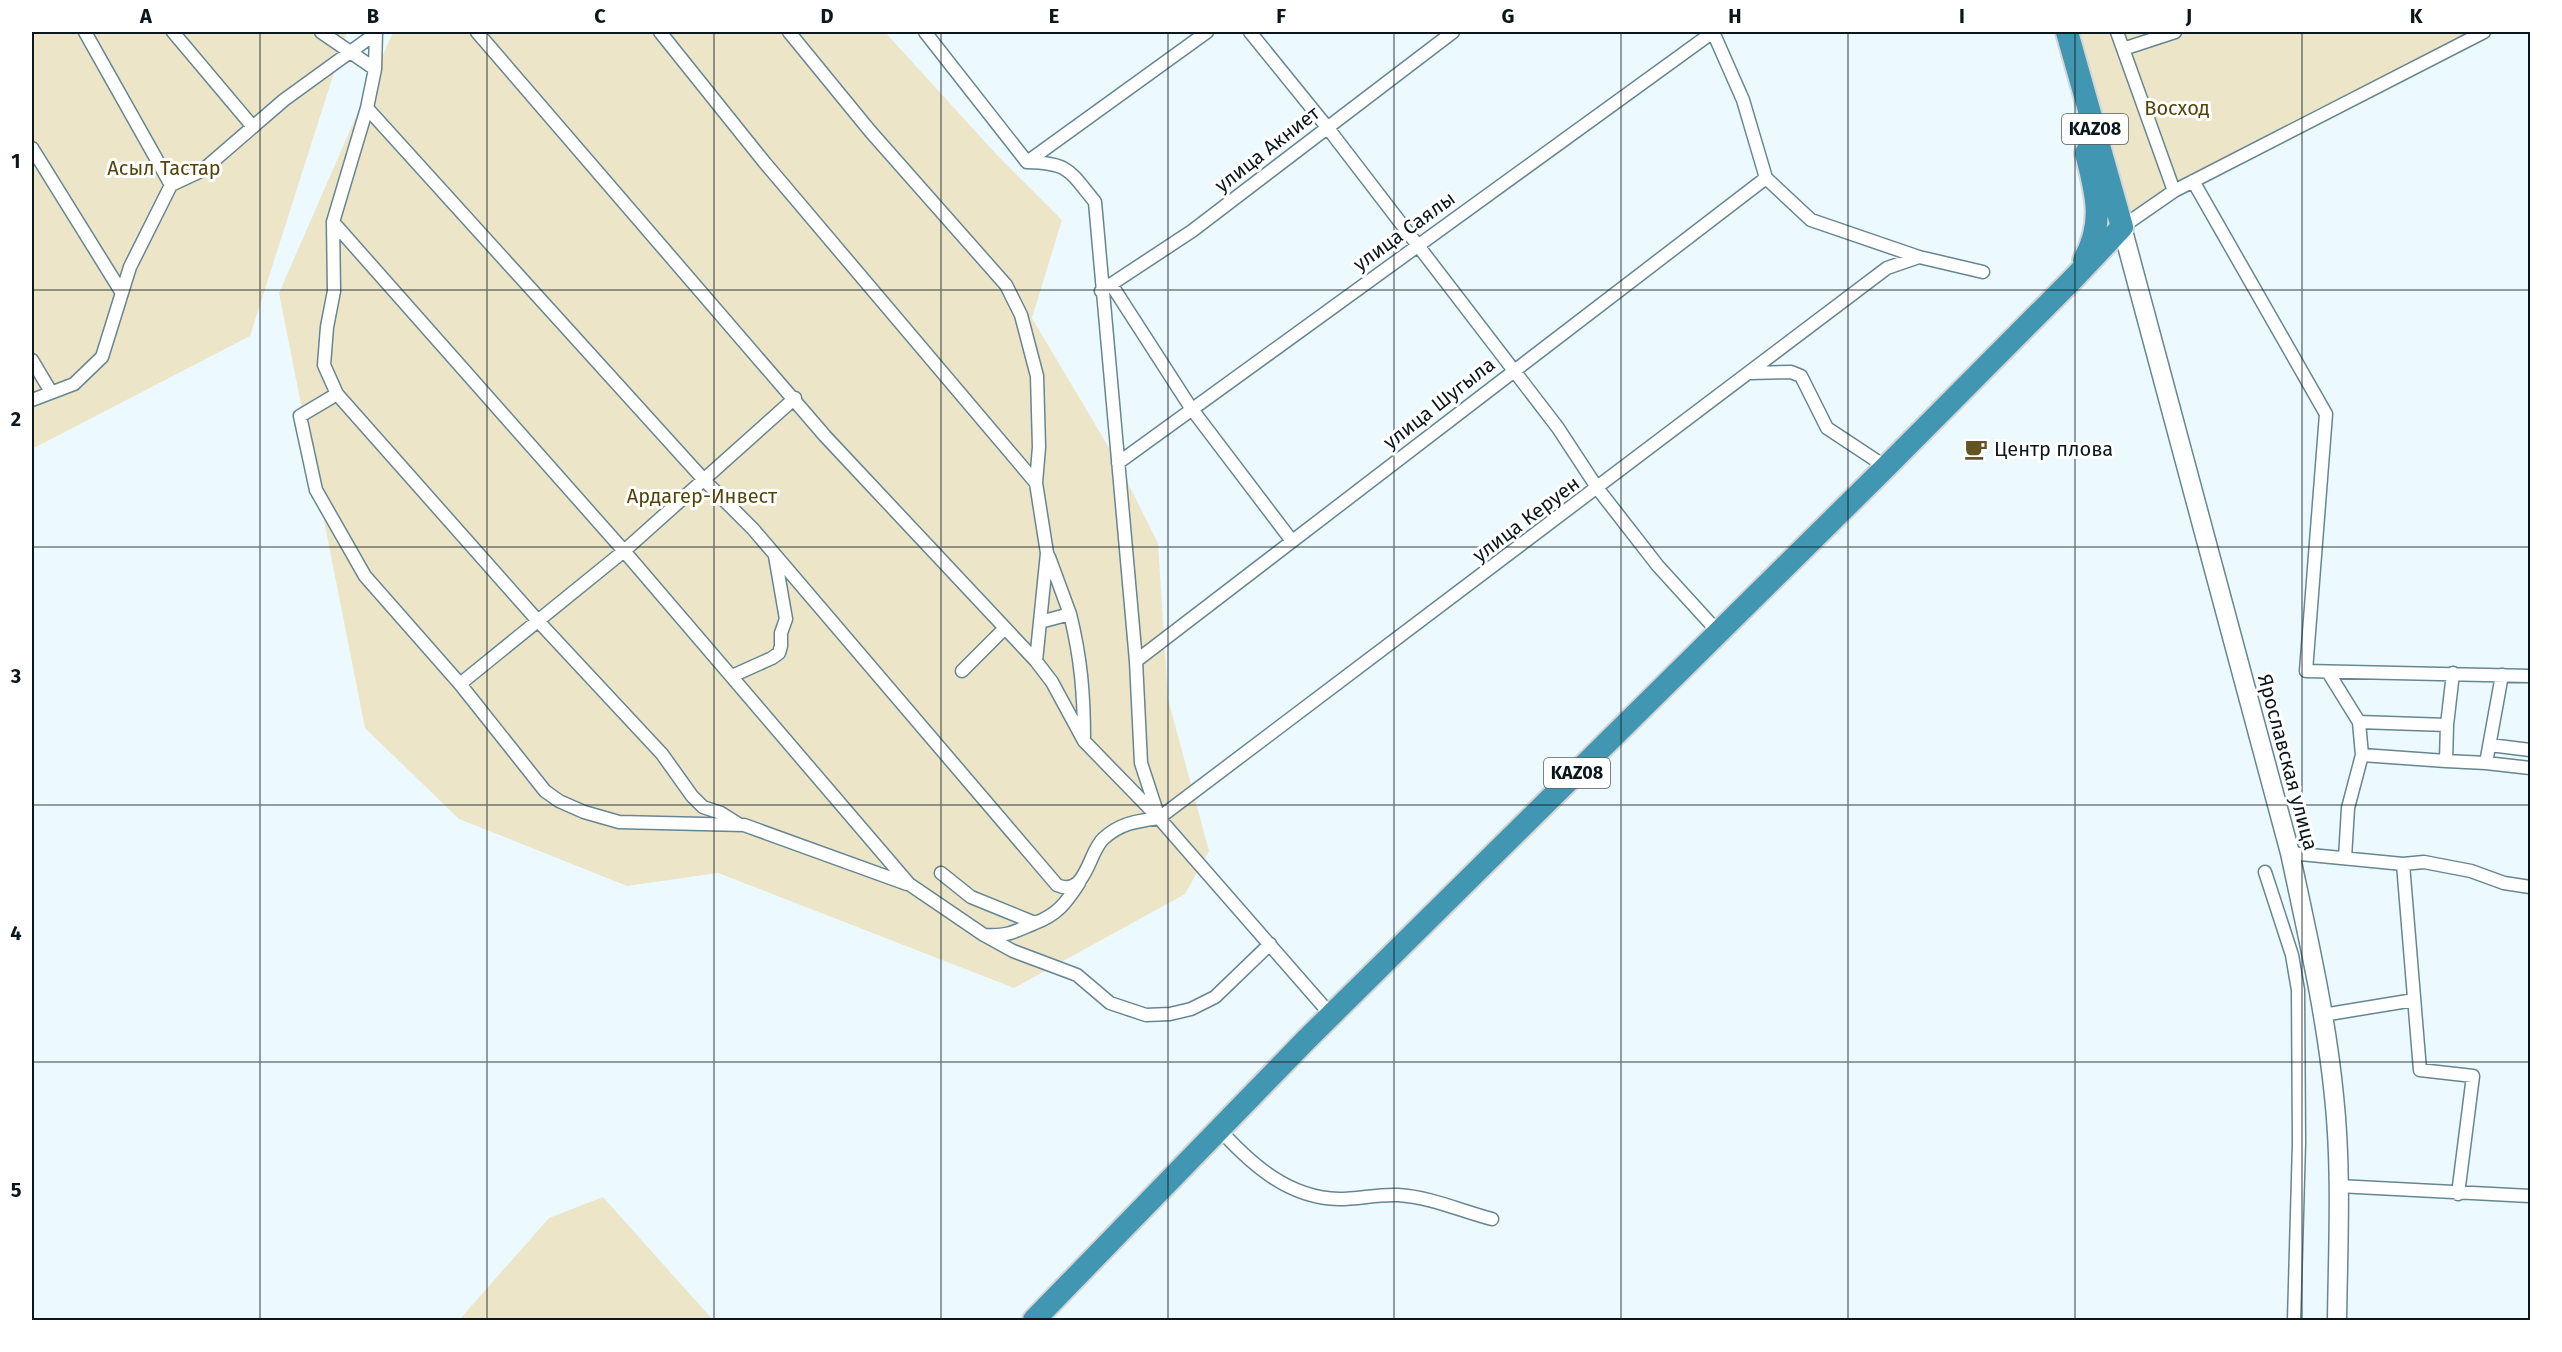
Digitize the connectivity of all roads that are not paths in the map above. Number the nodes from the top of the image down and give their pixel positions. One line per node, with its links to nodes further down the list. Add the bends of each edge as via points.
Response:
1 (85, 32): 27 (street)
2 (173, 32): 21 (street)
3 (321, 32): 18 (street)
4 (477, 32): 42 (street)
5 (660, 32): 48 (street, via 765,163)
6 (789, 32): 48 (street, via 1006,285 1021,315 1037,376)
7 (1207, 32): 24 (street)
8 (1250, 32): 22 (street)
9 (1453, 32): 22 (street, улица Акниет)
10 (1713, 32): 25 (street, via 1743,100); 31 (street, улица Саялы)
11 (2117, 32): 17 (street)
12 (2175, 32): 17 (street)
13 (2484, 32): 26 (street)
14 (376, 33): 18 (street); 19 (street)
15 (931, 34): 24 (street)
16 (2070, 40): 30 (highway, KAZ08); 34 (highway, via 2071,89 2096,194 2098,222 2092,247)
17 (2123, 49): 28 (street)
18 (351, 52): 19 (street); 21 (street)
19 (375, 69): 20 (street)
20 (367, 108): 29 (street); 47 (street)
21 (253, 127): 27 (street, via 203,170)
22 (1327, 127): 31 (street); 35 (street, улица Акниет, via 1192,231)
23 (32, 148): 36 (street)
24 (1027, 162): 35 (street, via 1051,162 1069,169 1095,202)
25 (1766, 178): 32 (street, via 1811,219); 38 (street, улица Шугыла)
26 (2193, 181): 28 (street); 62 (street, via 2326,414 2306,671)
27 (171, 185): 36 (street, via 130,267)
28 (2174, 191): 30 (street)
29 (333, 222): 41 (street, via 334,291 324,365); 51 (street)
30 (2122, 227): 34 (highway, KAZ08); 79 (main road, Ярославская улица)
31 (1418, 245): 38 (street); 44 (street, улица Саялы)
32 (1919, 257): 33 (street); 39 (street, улица Керуен, via 1887,268)
33 (1983, 272)
34 (2074, 279): 46 (highway, KAZ08)
35 (1106, 288): 44 (street); 45 (street)
36 (122, 293): 40 (street, via 102,357 74,384)
37 (32, 360): 40 (street)
38 (1514, 370): 49 (street); 50 (street, улица Шугыла)
39 (1749, 373): 46 (street, via 1791,372 1801,376 1827,428); 49 (street, улица Керуен)
40 (51, 392): 43 (street)
41 (337, 394): 55 (street); 67 (street, via 300,416 316,490 365,576)
42 (795, 398): 47 (street); 57 (street, via 848,461)
43 (32, 400)
44 (1191, 408): 45 (street, улица Саялы); 50 (street)
45 (1118, 463): 60 (street)
46 (1886, 467): 58 (highway, KAZ08)
47 (705, 480): 51 (street); 53 (street)
48 (1036, 483): 52 (street)
49 (1598, 489): 58 (street, via 1658,566); 77 (street, улица Керуен)
50 (1292, 541): 60 (street, улица Шугыла)
51 (624, 551): 55 (street); 65 (street)
52 (1047, 553): 54 (street); 56 (street)
53 (775, 555): 65 (street, via 786,619 781,646 772,658); 84 (street, via 1058,885 1065,888)
54 (1070, 614): 56 (street); 70 (street, via 1083,684)
55 (538, 621): 67 (street); 78 (street, via 662,754 692,796 703,807)
56 (1040, 622): 59 (street)
57 (1005, 628): 59 (street); 61 (street)
58 (1719, 633): 92 (highway, KAZ08)
59 (1036, 661): 70 (street)
60 (1136, 661): 77 (street, via 1141,763)
61 (962, 670)
62 (2328, 672): 63 (street); 68 (street)
63 (2453, 673): 64 (street); 69 (street)
64 (2502, 675): 66 (street); 71 (street)
65 (732, 676): 85 (street)
66 (2530, 676)
67 (460, 684): 78 (street, via 545,790 559,801 619,822)
68 (2359, 722): 69 (street); 73 (street)
69 (2446, 725): 74 (street)
70 (1084, 741): 77 (street)
71 (2490, 745): 72 (street); 75 (street)
72 (2530, 750)
73 (2362, 755): 74 (street); 80 (street, via 2348,808)
74 (2446, 762): 75 (street)
75 (2486, 764): 76 (street)
76 (2530, 768)
77 (1159, 818): 84 (street, via 1128,822 1102,839); 89 (street)
78 (740, 825): 85 (street)
79 (2290, 853): 80 (street); 91 (main road, Ярославская улица)
80 (2345, 858): 81 (street)
81 (2403, 864): 86 (street, via 2424,862); 90 (street)
82 (2265, 872): 99 (street, via 2292,956 2298,990)
83 (941, 873): 87 (street, via 971,897)
84 (1079, 883): 87 (street, via 1054,915)
85 (909, 884): 88 (street)
86 (2530, 887)
87 (1035, 923): 88 (street, via 1015,934)
88 (984, 935): 89 (street, via 1013,951 1077,975 1110,1003 1146,1015 1191,1009 1215,997)
89 (1270, 944): 92 (street)
90 (2414, 1000): 91 (street); 95 (street, via 2420,1070 2474,1076)
91 (2323, 1015): 94 (main road, Ярославская улица, via 2334,1096)
92 (1331, 1016): 93 (highway, KAZ08)
93 (1219, 1129): 97 (street, via 1254,1165 1286,1186 1338,1199 1398,1195 1427,1199); 98 (highway, KAZ08)
94 (2338, 1186): 95 (street); 100 (main road, Ярославская улица)
95 (2458, 1194): 96 (street)
96 (2530, 1196)
97 (1492, 1219)
98 (1034, 1320)
99 (2294, 1320)
100 (2337, 1320)

